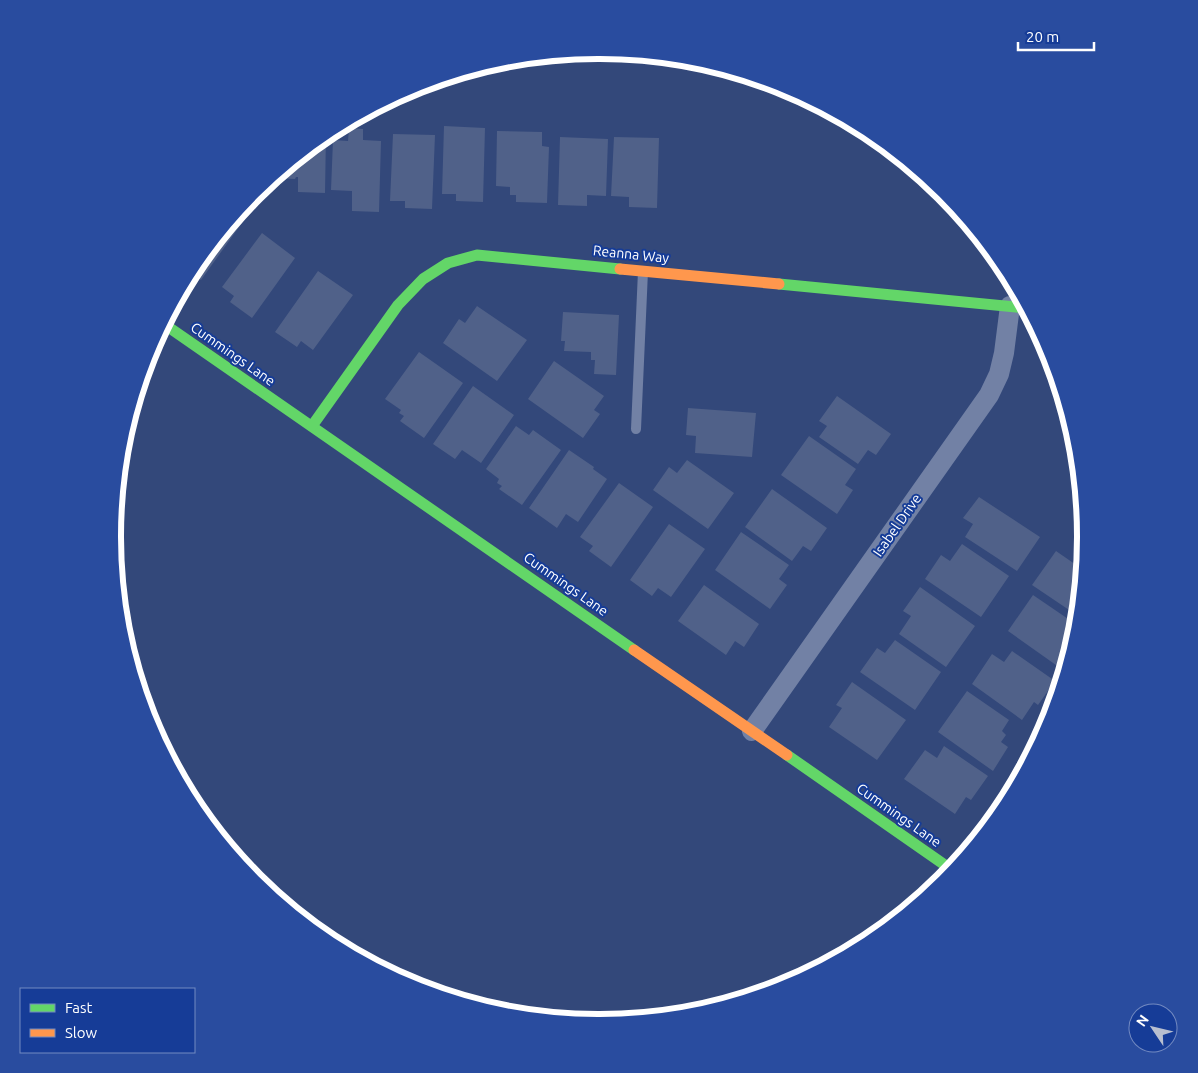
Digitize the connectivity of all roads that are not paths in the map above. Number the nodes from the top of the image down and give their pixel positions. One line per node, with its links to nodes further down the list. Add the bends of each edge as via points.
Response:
1 (643, 270): 2 (street, Reanna Way); 4 (street, Reanna Way, via 477,255 448,263 423,279 398,305); 5 (lane)
2 (1018, 307): 6 (street, Isabel Drive, via 999,374 989,395)
3 (170, 328): 4 (street, Cummings Lane)
4 (312, 426): 6 (street, Cummings Lane)
5 (636, 429)
6 (752, 731): 7 (street, Cummings Lane)
7 (945, 865)

